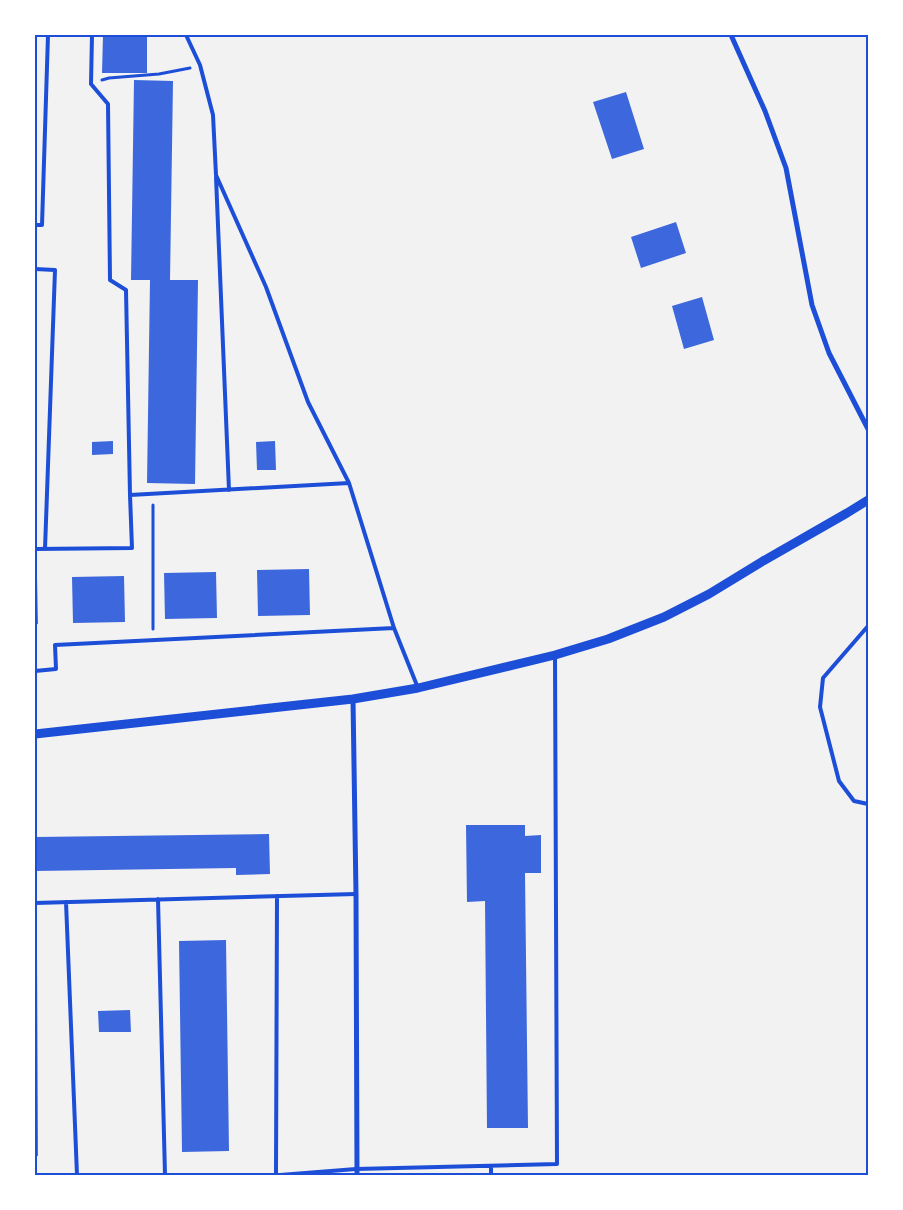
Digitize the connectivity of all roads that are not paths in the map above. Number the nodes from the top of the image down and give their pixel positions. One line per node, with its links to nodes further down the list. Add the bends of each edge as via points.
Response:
1 (48, 35): 6 (lane, via 42,226)
2 (92, 35): 11 (lane, via 91,84 108,104 110,280 126,290)
3 (186, 35): 5 (lane, via 200,66 213,114)
4 (731, 35): 8 (street, via 786,168 812,305 830,353)
5 (216, 175): 9 (lane, via 266,287 308,402); 10 (lane)
6 (35, 225)
7 (35, 269): 14 (lane, via 55,270)
8 (868, 429)
9 (349, 483): 10 (lane); 16 (lane)
10 (229, 490): 11 (lane)
11 (130, 495): 14 (lane, via 132,548)
12 (868, 500): 17 (street, via 664,617)
13 (35, 549): 14 (lane)
14 (45, 549)
15 (868, 626): 22 (lane, via 823,678 820,707 839,780 854,801)
16 (394, 628): 18 (lane, via 55,645 56,669); 19 (lane)
17 (555, 655): 19 (street); 28 (lane, via 557,1164)
18 (35, 670)
19 (418, 688): 20 (street)
20 (353, 699): 21 (street); 23 (street)
21 (35, 734)
22 (868, 804)
23 (356, 894): 24 (lane); 29 (street)
24 (277, 896): 25 (lane); 32 (lane)
25 (158, 899): 26 (lane); 31 (lane)
26 (66, 902): 27 (lane); 30 (lane)
27 (35, 903)
28 (491, 1166): 29 (lane); 34 (lane)
29 (356, 1172): 33 (lane)
30 (77, 1175)
31 (165, 1175)
32 (276, 1175)
33 (280, 1175)
34 (491, 1175)

